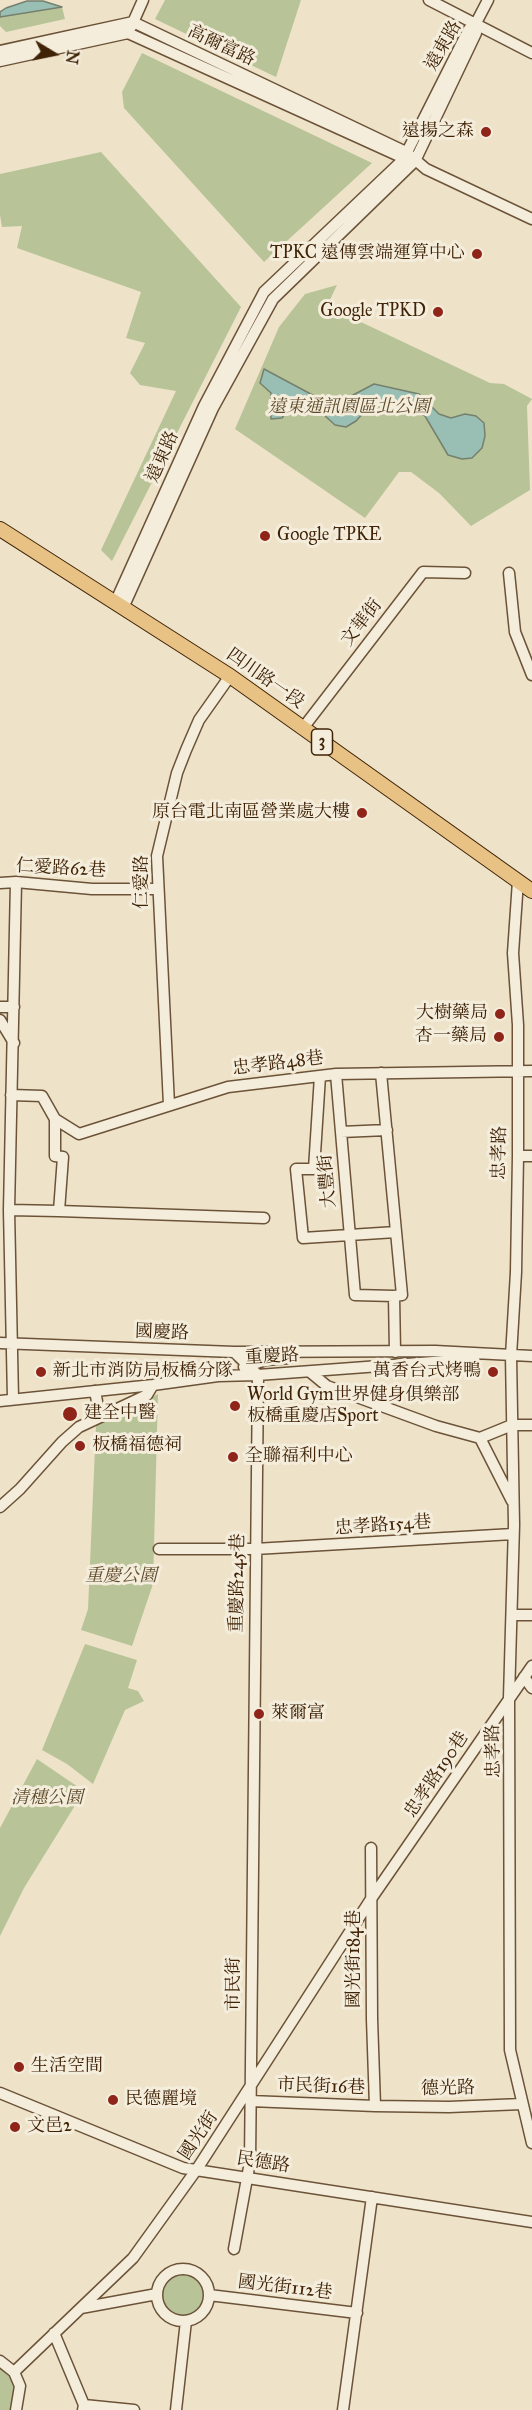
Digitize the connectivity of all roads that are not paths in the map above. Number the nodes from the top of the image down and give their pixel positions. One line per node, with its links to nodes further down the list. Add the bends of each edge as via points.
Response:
1 (143, 0): 5 (street)
2 (429, 0): 4 (street)
3 (488, 0): 4 (street)
4 (476, 23): 7 (street); 9 (street, 遠東路, via 469,29); 10 (street, 遠東路, via 476,33)
5 (130, 28): 6 (street); 8 (street); 9 (street, 高爾富路)
6 (0, 51)
7 (532, 53)
8 (0, 62)
9 (404, 156): 10 (street, 高爾富路); 15 (street, 遠東路, via 264,292 204,406)
10 (415, 161): 11 (street, 高爾富路); 15 (street, 遠東路, via 273,299 213,408)
11 (532, 219)
12 (0, 529): 15 (main road, 四川路一段 / 3)
13 (465, 573): 18 (street, 文華街, via 423,572)
14 (509, 573): 16 (street, via 515,632)
15 (119, 605): 17 (main road, 四川路一段 / 3)
16 (532, 675)
17 (231, 676): 18 (main road, 四川路一段 / 3); 22 (street, 仁愛路, via 199,720 177,773 157,856)
18 (303, 728): 19 (main road, 四川路一段 / 3)
19 (518, 881): 23 (main road, 四川路一段 / 3); 29 (street, 忠孝路, via 513,953)
20 (16, 882): 21 (street, 仁愛路62巷); 22 (street, 仁愛路62巷, via 92,889); 24 (street)
21 (0, 883)
22 (157, 889): 34 (street, 仁愛路)
23 (532, 891)
24 (14, 1006): 25 (street); 27 (street)
25 (0, 1007)
26 (0, 1020): 27 (street)
27 (14, 1043): 33 (street)
28 (532, 1071): 29 (street, 忠孝路48巷)
29 (518, 1072): 30 (street, 忠孝路48巷); 38 (street, 忠孝路)
30 (381, 1073): 31 (street, 忠孝路48巷); 36 (street)
31 (336, 1074): 32 (street, 忠孝路48巷); 37 (street)
32 (320, 1076): 34 (street, 忠孝路48巷, via 228,1087); 44 (street, 大豐街, via 314,1170 296,1169 303,1238)
33 (7, 1101): 35 (street, via 42,1096); 40 (street)
34 (169, 1105): 35 (street, 忠孝路48巷, via 79,1134)
35 (55, 1119): 41 (street, via 55,1156 63,1157)
36 (387, 1130): 37 (street, 大豐街); 43 (street)
37 (341, 1132): 44 (street, 大豐街)
38 (518, 1156): 39 (street); 50 (street, 忠孝路)
39 (532, 1156)
40 (9, 1210): 41 (street); 46 (street)
41 (59, 1211): 42 (street)
42 (264, 1218)
43 (396, 1232): 44 (street, 大豐街); 45 (street, via 402,1295)
44 (350, 1236): 45 (street, 大豐街, via 355,1296)
45 (394, 1296): 49 (street)
46 (5, 1343): 47 (street, 國慶路); 58 (street)
47 (234, 1352): 48 (street, 國慶路); 52 (street)
48 (323, 1352): 49 (street, 重慶路); 52 (street)
49 (395, 1352): 50 (street, 重慶路)
50 (511, 1356): 51 (street, 重慶路); 53 (street, 重慶路); 61 (street, 忠孝路)
51 (532, 1356)
52 (248, 1366): 54 (street); 55 (street)
53 (310, 1372): 54 (street, 重慶路); 63 (street, via 327,1386)
54 (258, 1375): 55 (street, 重慶路); 68 (street, 重慶路245巷)
55 (218, 1376): 56 (street, 重慶路)
56 (153, 1385): 57 (street, 重慶路); 60 (street, via 147,1395)
57 (95, 1390): 58 (street, 重慶路); 60 (street)
58 (13, 1400): 59 (street, 重慶路)
59 (0, 1401)
60 (100, 1417): 65 (street, via 79,1427 62,1442)
61 (512, 1425): 62 (street); 63 (street); 64 (street, 忠孝路)
62 (532, 1425)
63 (480, 1438): 64 (street)
64 (513, 1503): 66 (street, 忠孝路)
65 (0, 1507)
66 (513, 1534): 68 (street, 忠孝路154巷); 69 (street, 忠孝路)
67 (159, 1549): 68 (street, 忠孝路154巷)
68 (255, 1549): 75 (street, 重慶路245巷)
69 (512, 1615): 70 (street); 74 (street, 忠孝路)
70 (532, 1615)
71 (532, 1665): 72 (street, 忠孝路190巷)
72 (524, 1677): 73 (street); 74 (street, 忠孝路190巷)
73 (532, 1688)
74 (509, 1698): 77 (street, 忠孝路190巷); 82 (street, 忠孝路, via 510,2050)
75 (254, 1791): 79 (street, 市民街)
76 (371, 1848): 77 (street)
77 (371, 1899): 78 (street, 國光街184巷); 79 (street, 國光街)
78 (372, 2019): 83 (street, 市民街16巷)
79 (250, 2087): 81 (street, 市民街); 85 (street, 國光街)
80 (0, 2093): 85 (street, 民德路, via 175,2165)
81 (250, 2101): 83 (street, 市民街16巷); 86 (street, 市民街)
82 (522, 2104): 83 (street, 德光路); 84 (street)
83 (375, 2106)
84 (532, 2143)
85 (197, 2169): 86 (street, 民德路); 92 (street, 國光街, via 133,2258)
86 (247, 2177): 87 (street, 民德路); 89 (street, 市民街)
87 (372, 2197): 88 (street, 民德路); 93 (street)
88 (532, 2222)
89 (234, 2249)
90 (157, 2294): 91 (street, via 163,2278 179,2270 196,2273 207,2286); 92 (street); 94 (street, via 162,2311)
91 (208, 2295): 93 (street, 國光街112巷); 94 (street, via 199,2315)
92 (80, 2308): 95 (street, 國光街)
93 (357, 2313): 102 (street)
94 (186, 2321): 101 (street)
95 (54, 2333): 97 (street, 國光街); 98 (street)
96 (0, 2361): 97 (street)
97 (14, 2372): 99 (street, via 20,2386)
98 (84, 2407): 100 (street)
99 (16, 2410)
100 (134, 2410)
101 (176, 2410)
102 (343, 2410)

